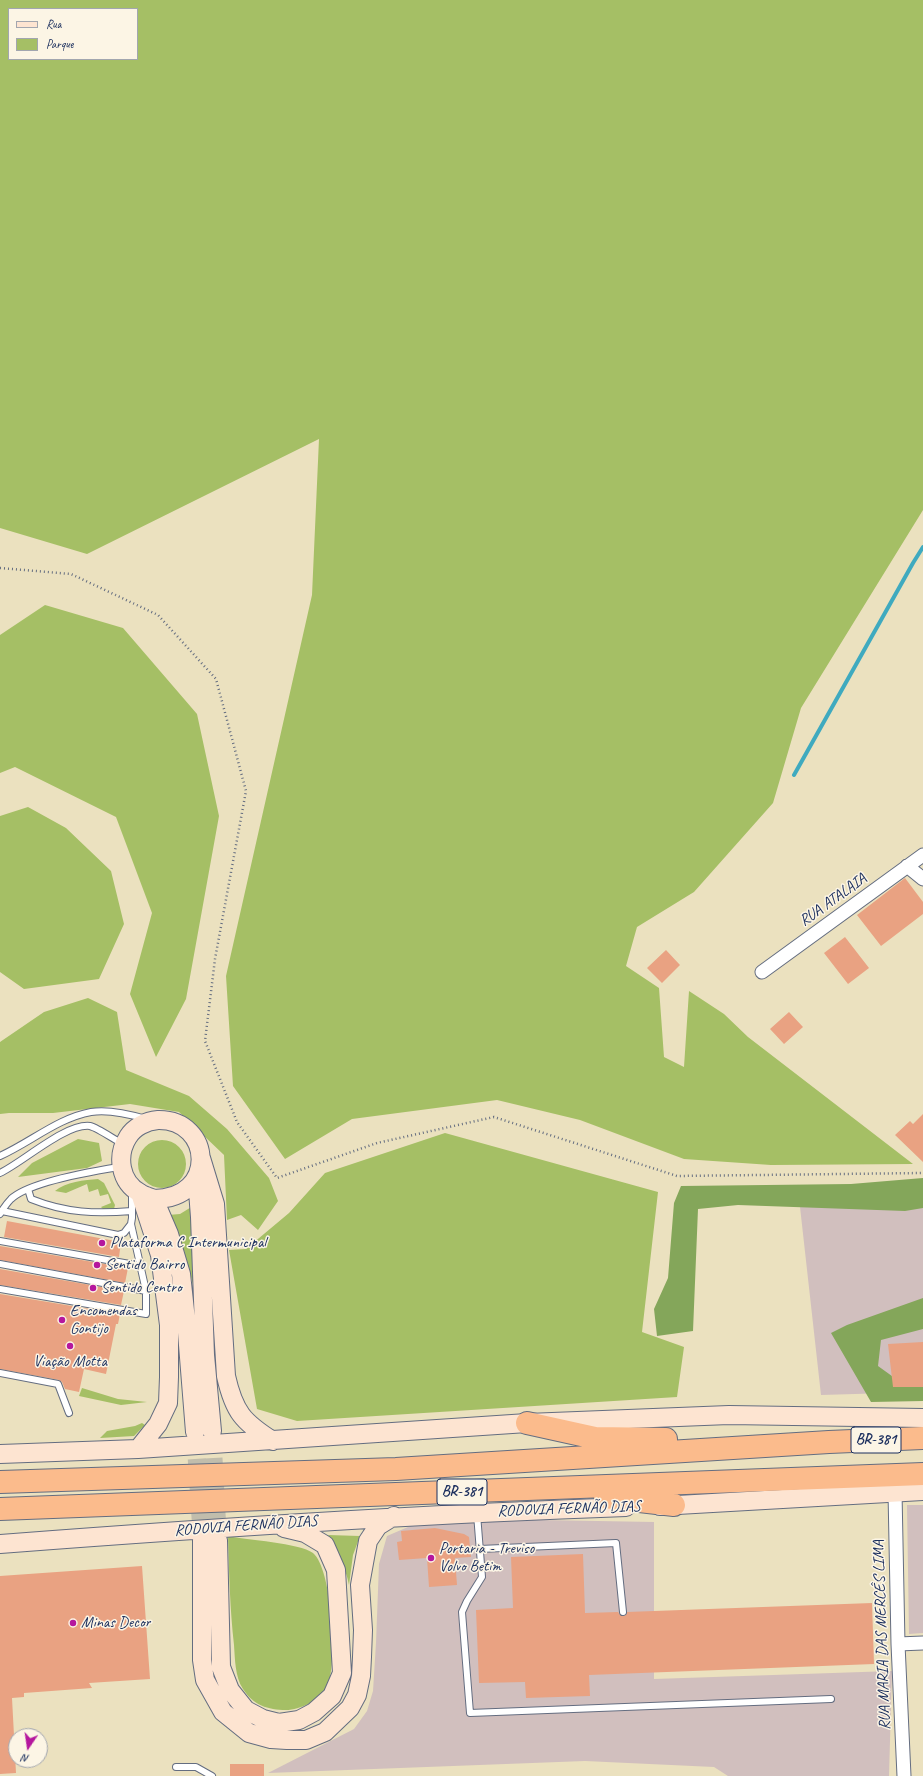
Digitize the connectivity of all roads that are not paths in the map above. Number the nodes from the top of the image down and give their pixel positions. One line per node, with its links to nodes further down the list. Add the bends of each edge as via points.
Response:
1 (923, 855): 2 (street, RUA ATALAIA)
2 (907, 866): 3 (street); 4 (street, RUA ATALAIA)
3 (923, 879)
4 (762, 972)
5 (153, 1120): 6 (main road, via 136,1129); 7 (lane, via 124,1113 92,1112 61,1122); 8 (main road, via 179,1124 190,1132)
6 (124, 1144): 9 (main road); 10 (lane, via 91,1126 75,1128)
7 (0, 1156)
8 (201, 1156): 12 (main road); 29 (main road, via 215,1204 226,1376 230,1393 242,1417)
9 (121, 1167): 14 (lane, via 84,1173); 15 (main road, via 124,1174)
10 (10, 1168): 11 (lane); 13 (lane)
11 (0, 1173)
12 (196, 1178): 15 (main road, via 189,1188 167,1199); 15 (main road, via 200,1217 205,1355 204,1432 181,1274 170,1234)
13 (0, 1179)
14 (28, 1189): 16 (lane, via 31,1199 53,1208 105,1214); 17 (lane, via 12,1198)
15 (142, 1193): 16 (lane); 31 (main road, via 160,1255 168,1325 169,1363 168,1403 158,1424)
16 (132, 1211): 18 (lane)
17 (1, 1213): 18 (lane, via 118,1234 124,1233)
18 (131, 1224): 21 (lane)
19 (0, 1241): 21 (lane)
20 (0, 1264): 23 (lane)
21 (141, 1266): 23 (lane)
22 (0, 1288): 23 (lane, via 146,1314)
23 (146, 1291)
24 (0, 1373): 25 (lane, via 58,1384)
25 (69, 1413)
26 (923, 1418): 27 (main road, BR-381, via 729,1415)
27 (527, 1423): 29 (main road, BR-381); 30 (highway, via 595,1438)
28 (923, 1438): 30 (highway, BR-381)
29 (273, 1441): 31 (main road, BR-381)
30 (835, 1442): 34 (highway, BR-381, via 396,1469)
31 (138, 1449): 32 (main road, BR-381)
32 (0, 1454)
33 (923, 1474): 35 (highway, RODOVIA FERNÃO DIAS / BR-381)
34 (0, 1482)
35 (532, 1489): 38 (highway); 39 (highway, RODOVIA FERNÃO DIAS / BR-381)
36 (923, 1491): 37 (main road, RODOVIA FERNÃO DIAS / BR-381)
37 (895, 1492): 38 (main road, RODOVIA FERNÃO DIAS / BR-381); 47 (street, RUA MARIA DAS MERCÊS LIMA)
38 (674, 1505): 40 (main road, RODOVIA FERNÃO DIAS / BR-381)
39 (0, 1509)
40 (477, 1512): 41 (main road, RODOVIA FERNÃO DIAS / BR-381); 44 (lane)
41 (395, 1516): 42 (main road, RODOVIA FERNÃO DIAS / BR-381); 42 (main road, via 378,1526 368,1541 360,1585 363,1630 361,1676 357,1695 350,1708 325,1732 306,1740 271,1740 249,1733 223,1712 205,1680 201,1654 210,1540 221,1667 230,1690 246,1710 263,1719 279,1723 299,1720 314,1712 332,1696 342,1673 336,1570 325,1545 305,1532)
42 (268, 1524): 43 (main road, RODOVIA FERNÃO DIAS / BR-381)
43 (0, 1544)
44 (480, 1549): 45 (lane, via 616,1543); 48 (lane, via 482,1577 462,1612 470,1713)
45 (623, 1612)
46 (923, 1643): 47 (street)
47 (898, 1644): 51 (street, RUA MARIA DAS MERCÊS LIMA)
48 (831, 1699)
49 (176, 1767): 50 (lane, via 196,1767)
50 (212, 1776)
51 (904, 1776)

